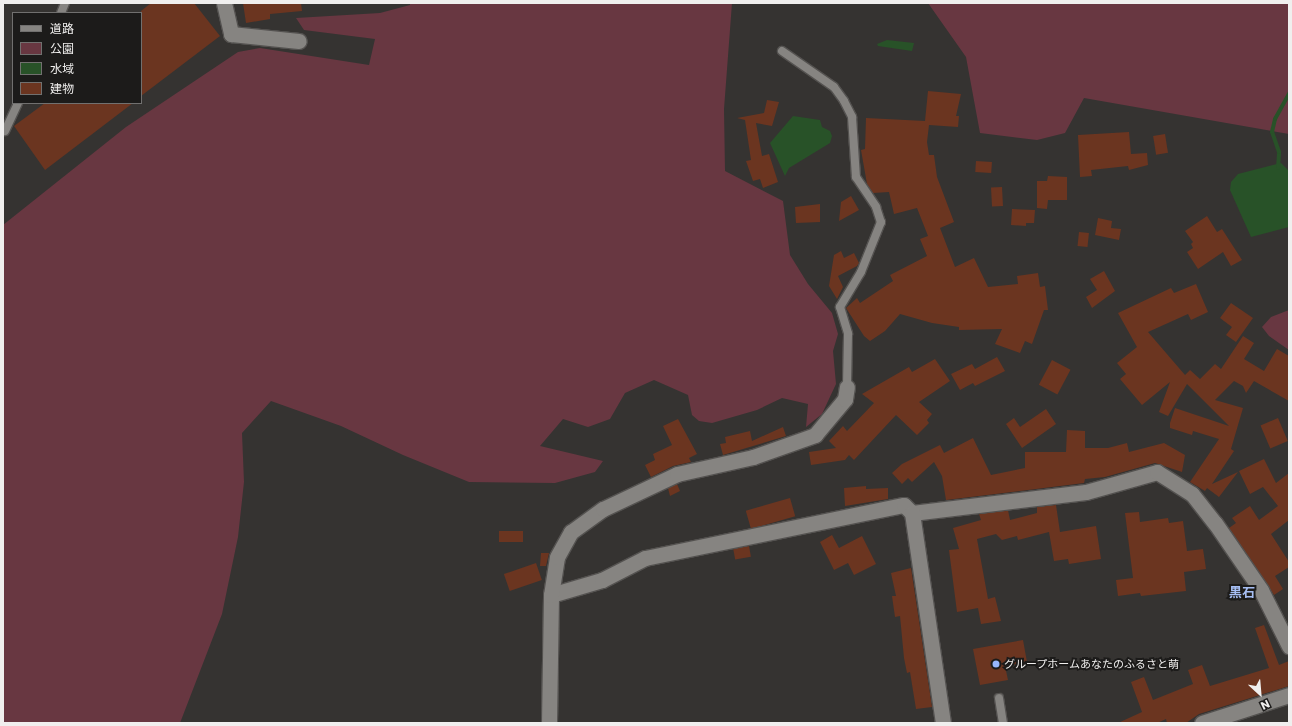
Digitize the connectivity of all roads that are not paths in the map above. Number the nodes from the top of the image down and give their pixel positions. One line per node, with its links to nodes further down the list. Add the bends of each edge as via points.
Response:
1 (224, 3): 2 (street, via 231,34)
2 (299, 41)
3 (782, 51): 6 (lane, via 834,87 844,101 852,117 856,177 876,207 881,222 861,272 840,307 848,334)
4 (18, 104): 5 (lane)
5 (5, 131)
6 (847, 387): 8 (street, via 845,399 815,436 754,457 677,474 602,509 571,532 562,543)
7 (912, 513): 8 (street, via 904,505 645,558 602,580); 9 (street, via 1086,492 1157,472 1192,494 1215,523 1261,590); 13 (street)
8 (551, 595): 12 (street)
9 (1289, 646)
10 (1289, 695): 15 (street)
11 (1000, 698): 14 (lane)
12 (549, 723)
13 (943, 723)
14 (1003, 723)
15 (1202, 723)

